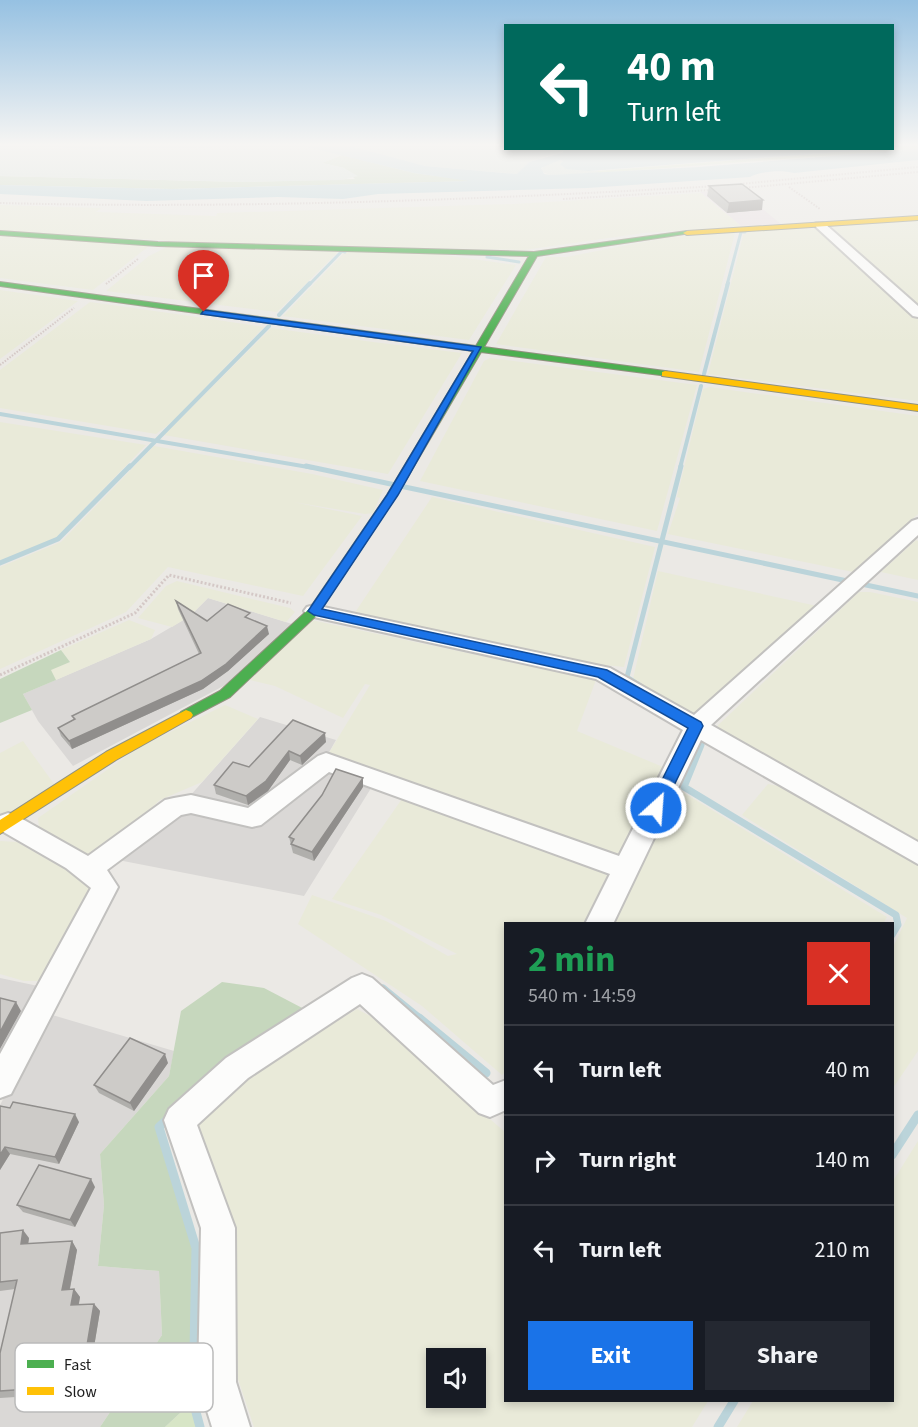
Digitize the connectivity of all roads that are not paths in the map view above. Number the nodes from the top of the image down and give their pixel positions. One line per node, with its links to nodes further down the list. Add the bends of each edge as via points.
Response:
1 (918, 218): 2 (street)
2 (820, 225): 4 (street, via 686,232); 6 (street)
3 (0, 233): 4 (street, via 158,244)
4 (534, 254): 7 (street)
5 (0, 284): 7 (street)
6 (918, 313)
7 (478, 349): 8 (street); 10 (street, via 398,484)
8 (918, 408)
9 (918, 525): 11 (street)
10 (314, 611): 11 (street, via 602,673); 12 (street, via 225,694 111,756)
11 (696, 726): 13 (street); 15 (street)
12 (4, 826): 14 (street)
13 (918, 854)
14 (88, 869): 15 (street, via 174,807 191,804 252,818 326,762); 17 (street, via 105,887)
15 (626, 869): 16 (street)
16 (600, 922)
17 (0, 1084)
18 (504, 1095): 19 (street, via 490,1102 362,987 237,1068 180,1120 218,1228 217,1382)
19 (231, 1427)

